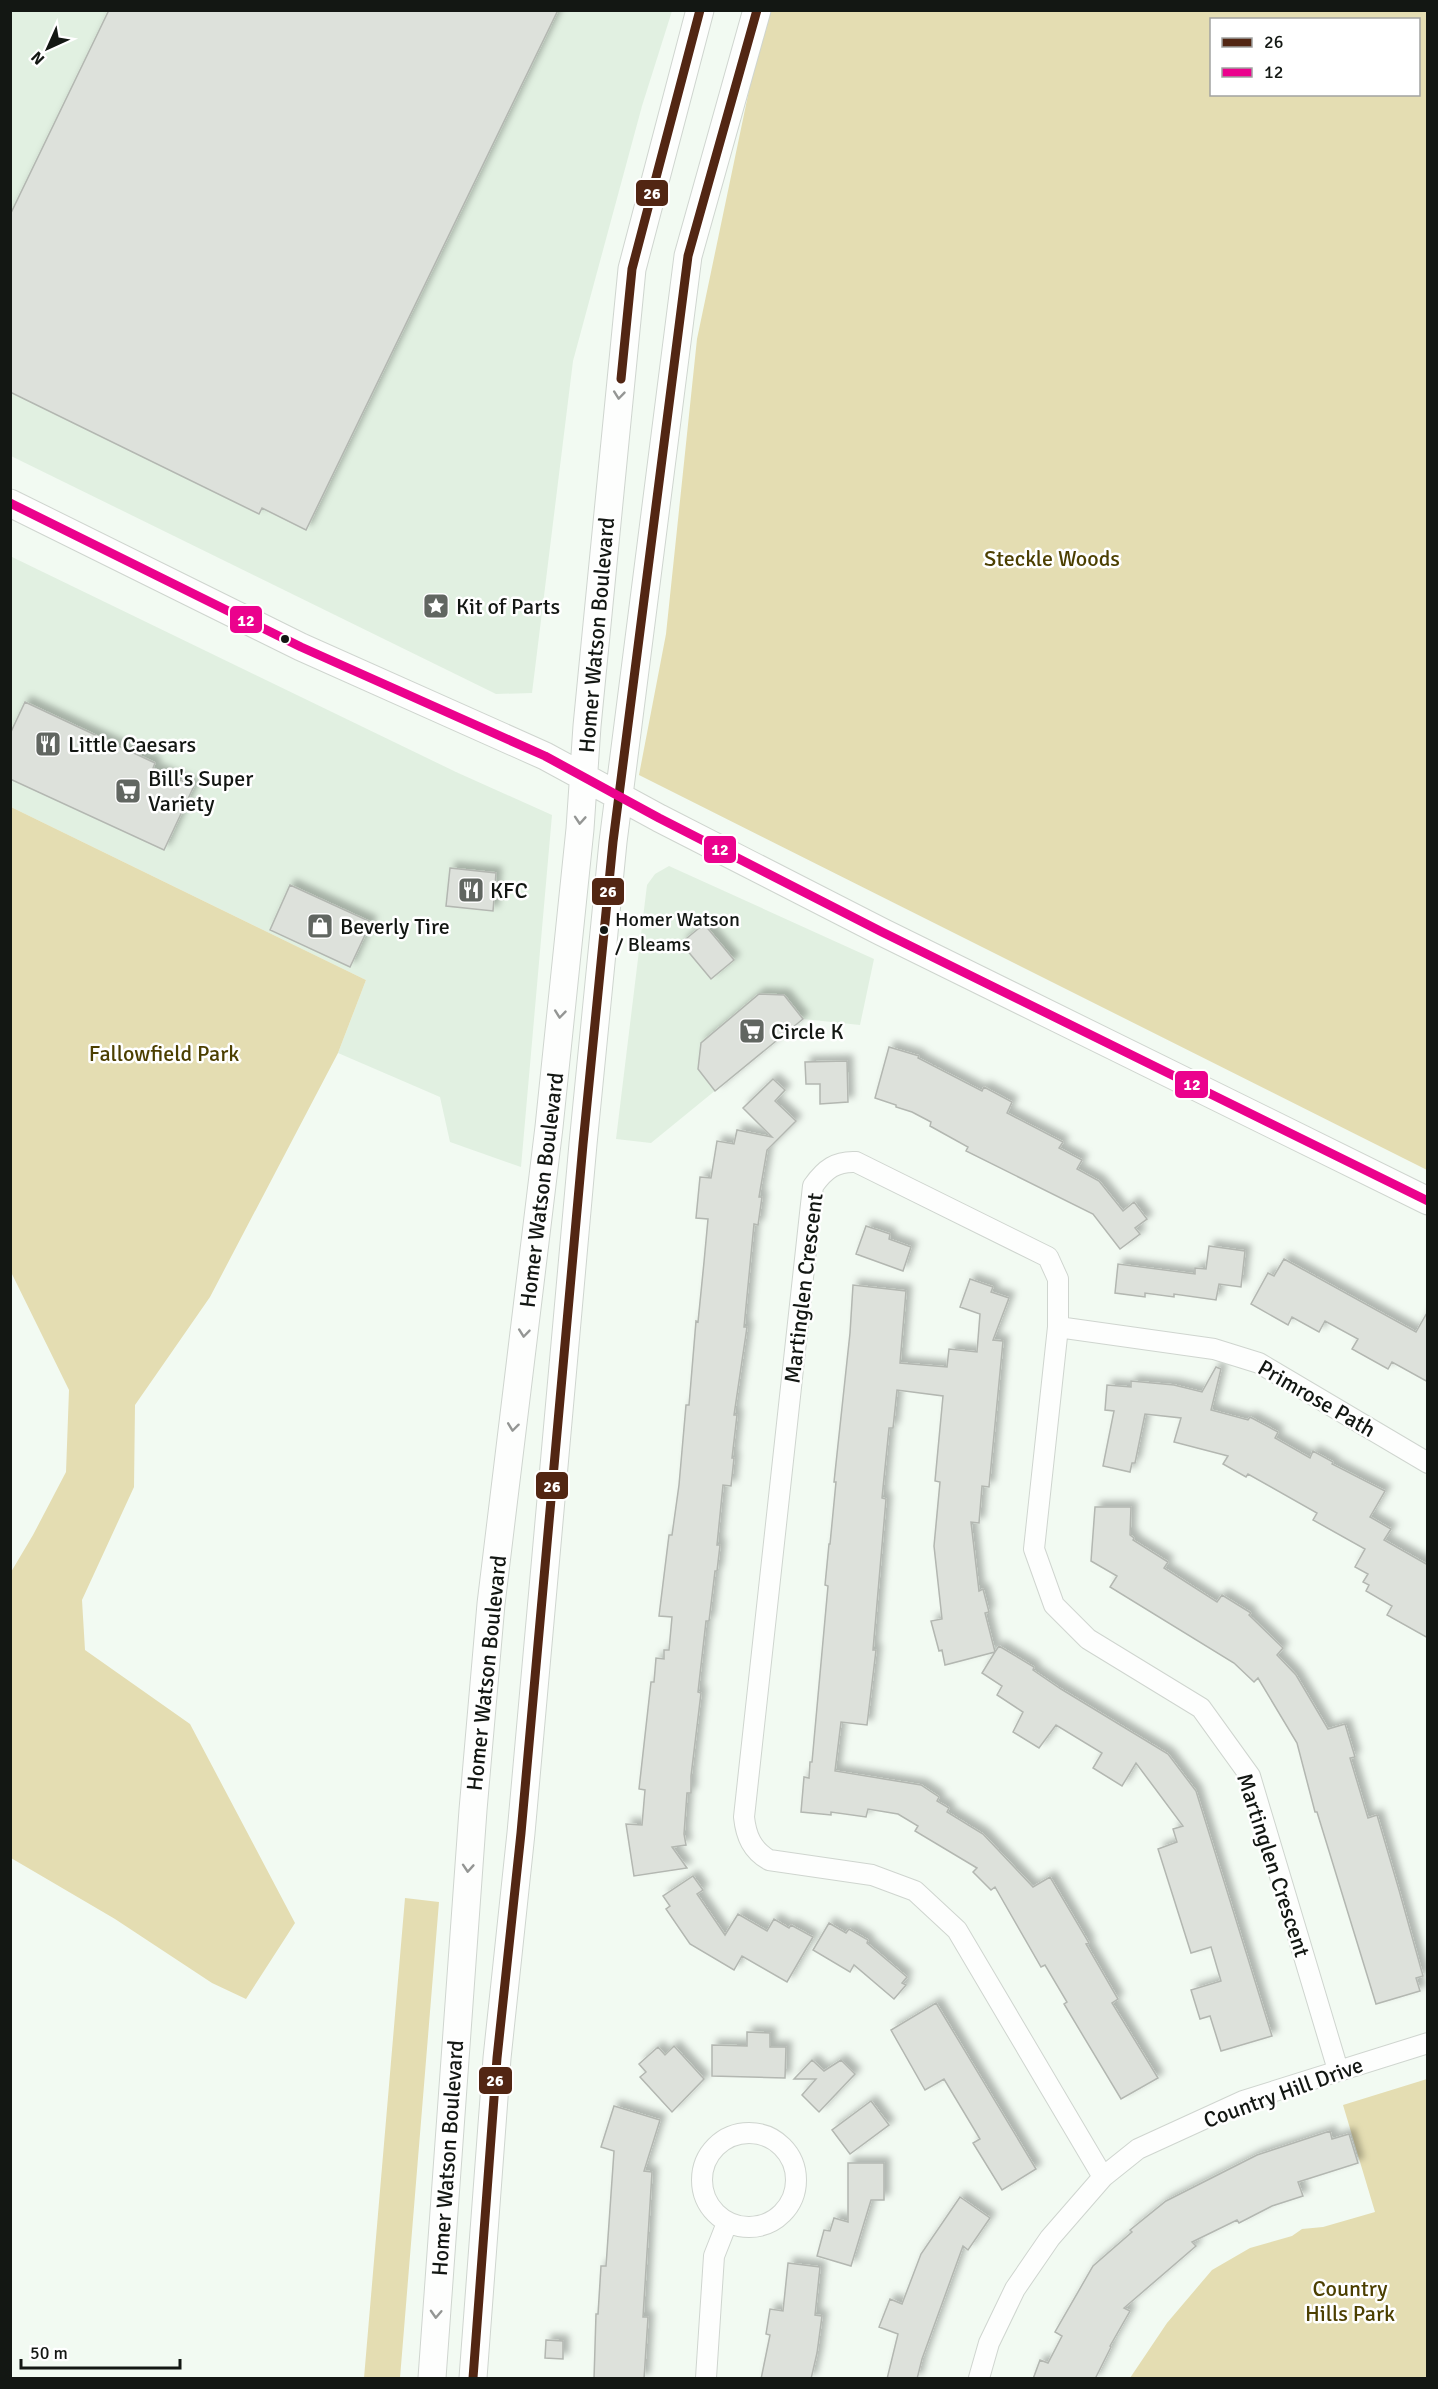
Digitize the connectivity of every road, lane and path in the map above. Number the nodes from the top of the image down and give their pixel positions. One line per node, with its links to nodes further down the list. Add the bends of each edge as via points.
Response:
1 (700, 10): 4 (main road, Homer Watson Boulevard, one-way to 4, via 632,269)
2 (757, 10): 5 (main road, Homer Watson Boulevard, via 688,256)
3 (10, 503): 4 (main road, via 301,647 545,756)
4 (583, 777): 5 (main road); 13 (main road, Homer Watson Boulevard, one-way to 13, via 550,1115 491,1604)
5 (620, 796): 6 (main road, via 987,985); 14 (main road, Homer Watson Boulevard, via 583,1144 497,2058)
6 (1428, 1201)
7 (1058, 1327): 8 (street, Primrose Path, via 1214,1349 1259,1363); 10 (street, Martinglen Crescent, via 1034,1549 1054,1605 1088,1639 1200,1708 1250,1776); 11 (street, Martinglen Crescent, via 1058,1278 1048,1257 856,1162 833,1165 813,1186 744,1817 746,1835 759,1854 769,1860 872,1875 915,1891 957,1930)
8 (1428, 1463)
9 (1428, 2043): 10 (street, Country Hill Drive)
10 (1338, 2070): 11 (street, Country Hill Drive, via 1243,2101 1138,2149)
11 (1103, 2177): 16 (street, Country Hill Drive, via 1050,2238 1016,2289 989,2343)
12 (727, 2223): 12 (street, via 742,2228 762,2226 777,2219 789,2205 796,2174 791,2158 769,2137 756,2133 726,2138 713,2148 705,2162 701,2178 704,2196 711,2210); 15 (street, via 714,2256)
13 (432, 2379)
14 (473, 2379)
15 (706, 2379)
16 (978, 2379)

